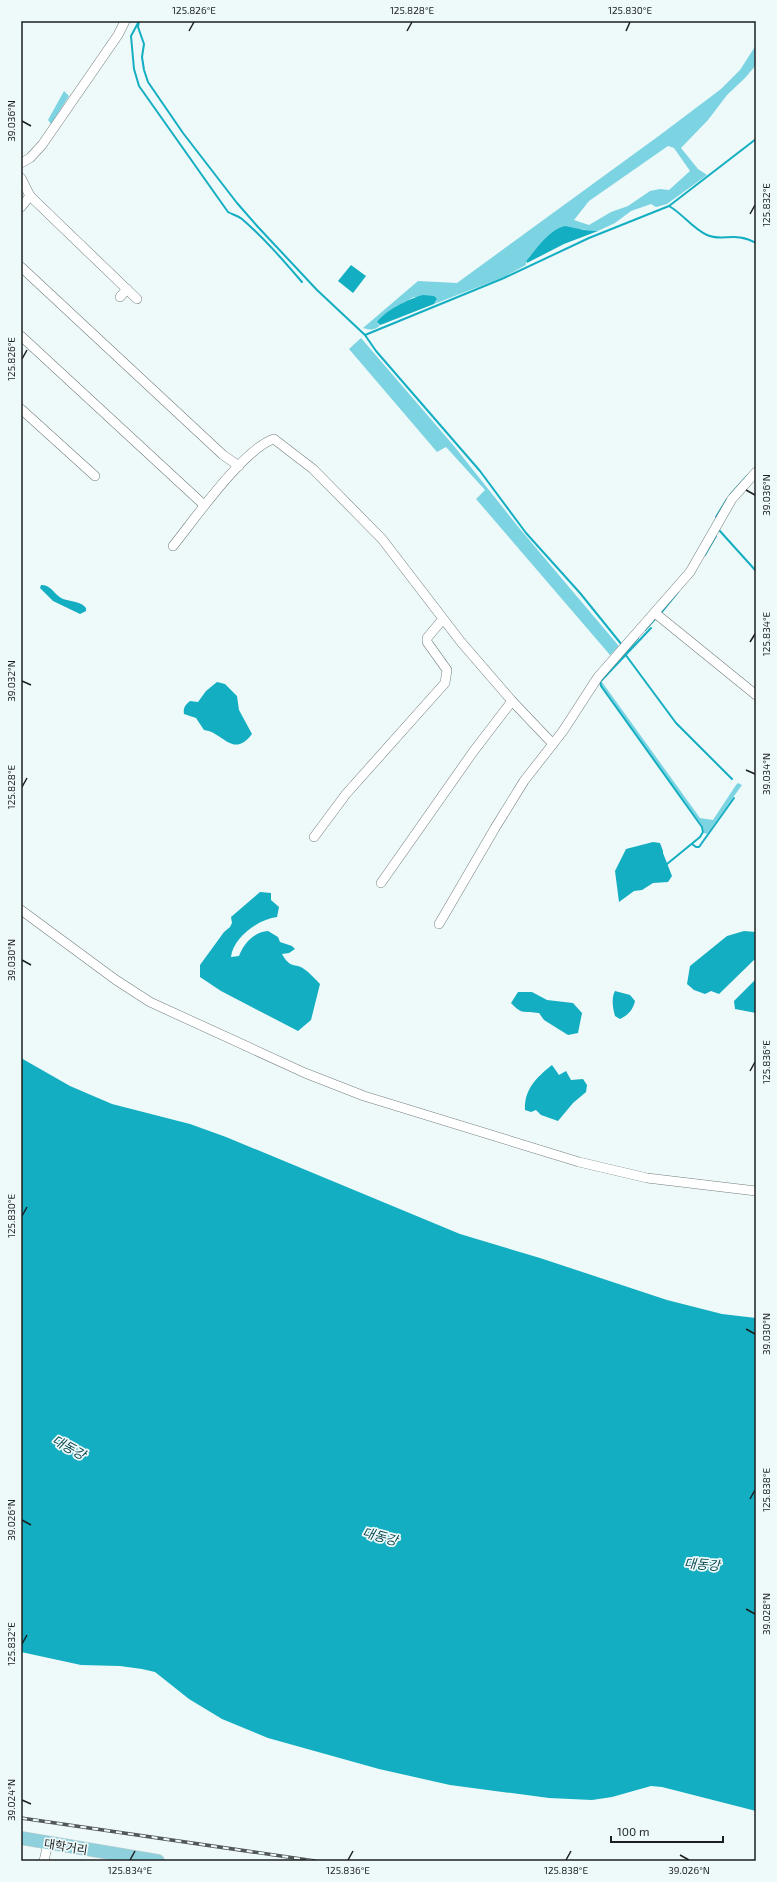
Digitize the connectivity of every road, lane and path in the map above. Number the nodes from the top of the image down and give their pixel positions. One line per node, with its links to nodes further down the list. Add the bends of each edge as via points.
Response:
1 (125, 21): 2 (street, via 42,145 30,158)
2 (21, 163)
3 (21, 178): 4 (street)
4 (30, 196): 5 (street); 7 (street)
5 (21, 207)
6 (21, 267): 12 (street)
7 (127, 289): 8 (street); 9 (street)
8 (120, 297)
9 (137, 299)
10 (21, 336): 15 (street)
11 (21, 409): 14 (street)
12 (239, 466): 15 (street); 18 (street, via 266,442 274,439 282,444 313,469 382,539)
13 (756, 472): 17 (street, via 732,499 690,572)
14 (95, 476)
15 (204, 505): 16 (street)
16 (173, 546)
17 (655, 613): 19 (street); 21 (street, via 598,677)
18 (443, 619): 20 (street); 22 (street, via 427,638 447,670 445,683 346,794)
19 (756, 695)
20 (512, 701): 21 (street); 23 (street)
21 (553, 744): 25 (street, via 524,781)
22 (314, 837)
23 (381, 883)
24 (21, 910): 26 (street, via 150,1002 305,1073 364,1096 579,1162 647,1178)
25 (439, 924)
26 (756, 1191)
27 (21, 1838): 28 (main road, 대학거리)
28 (48, 1843): 29 (street); 30 (main road, 대학거리)
29 (44, 1861)
30 (158, 1861)

